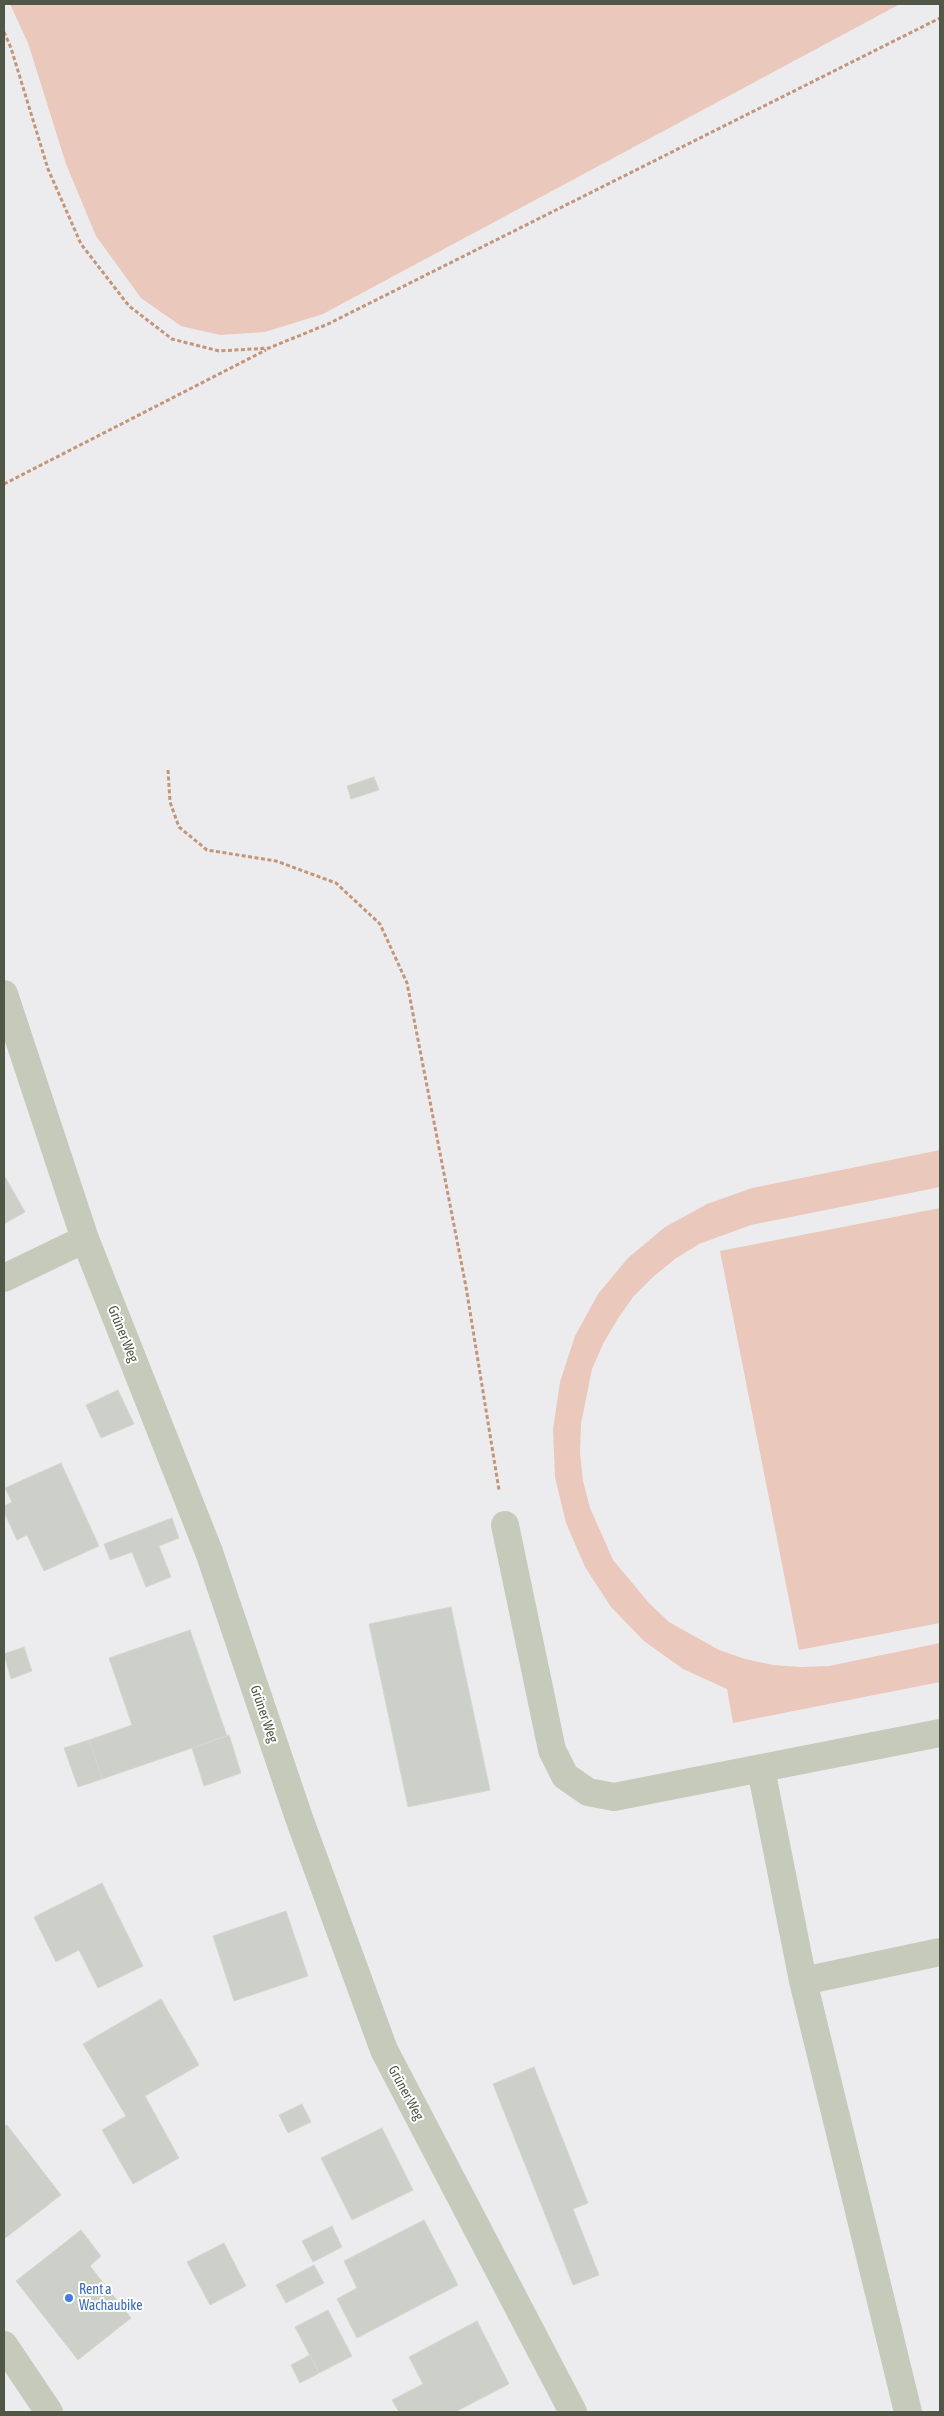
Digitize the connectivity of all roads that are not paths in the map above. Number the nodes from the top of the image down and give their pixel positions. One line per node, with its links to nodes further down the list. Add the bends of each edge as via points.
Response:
1 (4, 994): 2 (street, Grüner Weg)
2 (85, 1239): 3 (street); 11 (street, Grüner Weg, via 209,1552 299,1818 384,2050)
3 (4, 1278)
4 (505, 1525): 6 (street, via 552,1750 565,1776 588,1792 614,1797)
5 (940, 1733): 6 (street)
6 (761, 1769): 8 (street)
7 (940, 1952): 8 (street)
8 (804, 1981): 12 (street)
9 (4, 2345): 10 (street)
10 (49, 2412)
11 (573, 2412)
12 (908, 2412)

